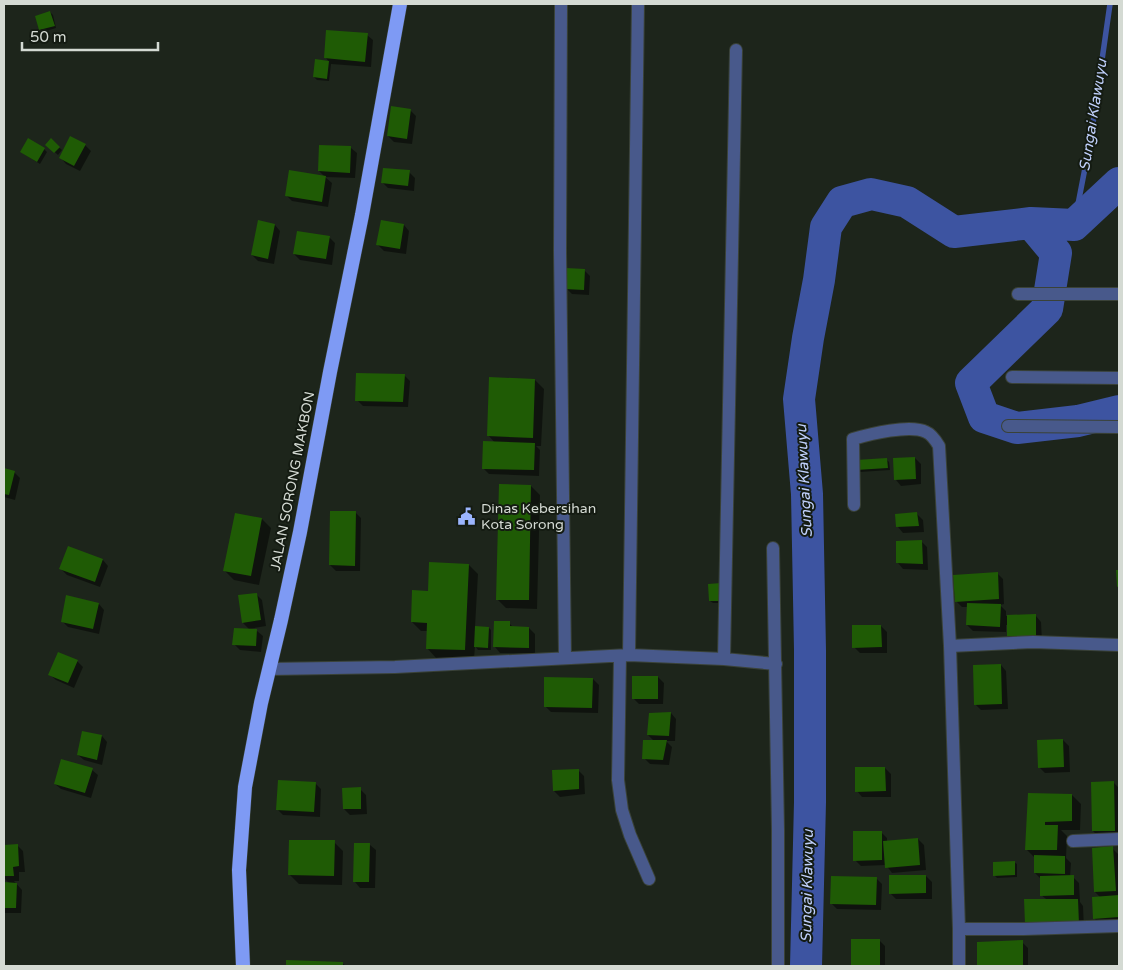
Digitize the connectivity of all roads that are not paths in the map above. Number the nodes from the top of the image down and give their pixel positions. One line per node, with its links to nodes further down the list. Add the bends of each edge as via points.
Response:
1 (400, 4): 19 (highway, JALAN SORONG MAKBON, via 302,523)
2 (561, 4): 16 (street, via 560,251)
3 (638, 4): 15 (street)
4 (736, 50): 17 (street)
5 (1018, 294): 6 (street)
6 (1119, 294)
7 (1012, 376): 8 (street)
8 (1119, 378)
9 (1008, 426): 10 (street)
10 (1119, 427)
11 (854, 505): 14 (street, via 853,439 914,429 928,432 939,446)
12 (774, 548): 18 (street)
13 (1119, 645): 14 (street, via 1033,642)
14 (950, 646): 24 (street)
15 (625, 656): 16 (street); 17 (street); 22 (street, via 618,780 622,810)
16 (565, 658): 19 (street, via 394,667)
17 (724, 659): 18 (street)
18 (776, 664): 26 (street)
19 (269, 669): 25 (highway, JALAN SORONG MAKBON, via 244,787 239,870)
20 (1119, 839): 21 (street)
21 (1073, 841)
22 (649, 879)
23 (1119, 926): 24 (street)
24 (959, 929): 27 (street)
25 (243, 966)
26 (778, 966)
27 (958, 966)

